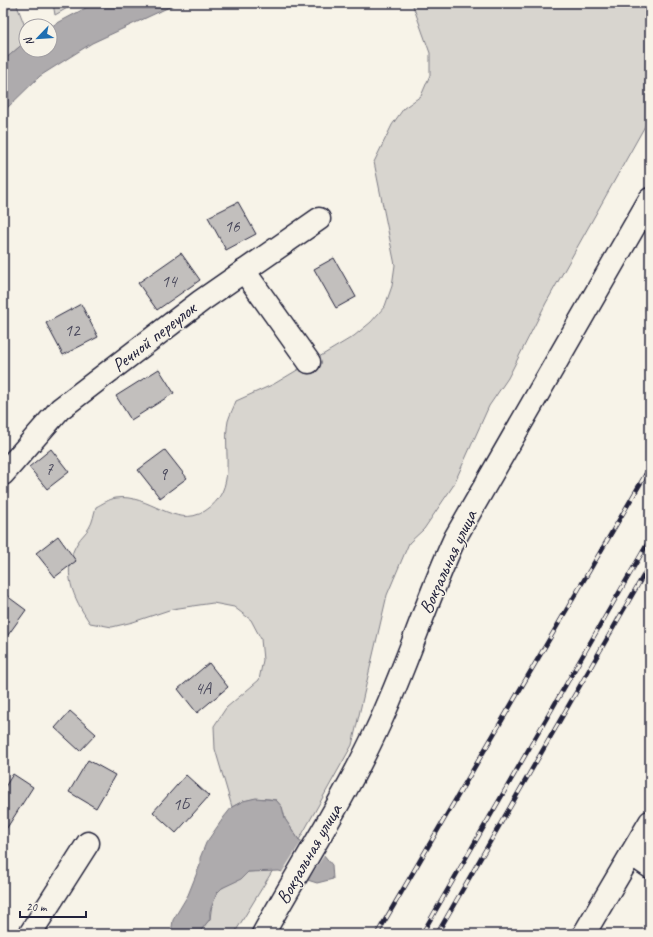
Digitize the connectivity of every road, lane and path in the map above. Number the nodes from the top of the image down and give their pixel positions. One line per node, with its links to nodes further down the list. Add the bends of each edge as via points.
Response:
1 (650, 199): 11 (street, Вокзальная улица, via 455,538 377,730 351,783)
2 (319, 219): 3 (street, Речной переулок)
3 (244, 271): 4 (street); 5 (street, Речной переулок, via 60,409)
4 (309, 362)
5 (3, 474)
6 (650, 822): 8 (street)
7 (88, 843): 10 (street)
8 (631, 854): 9 (street); 12 (street)
9 (650, 868)
10 (30, 934)
11 (262, 934)
12 (584, 934)

